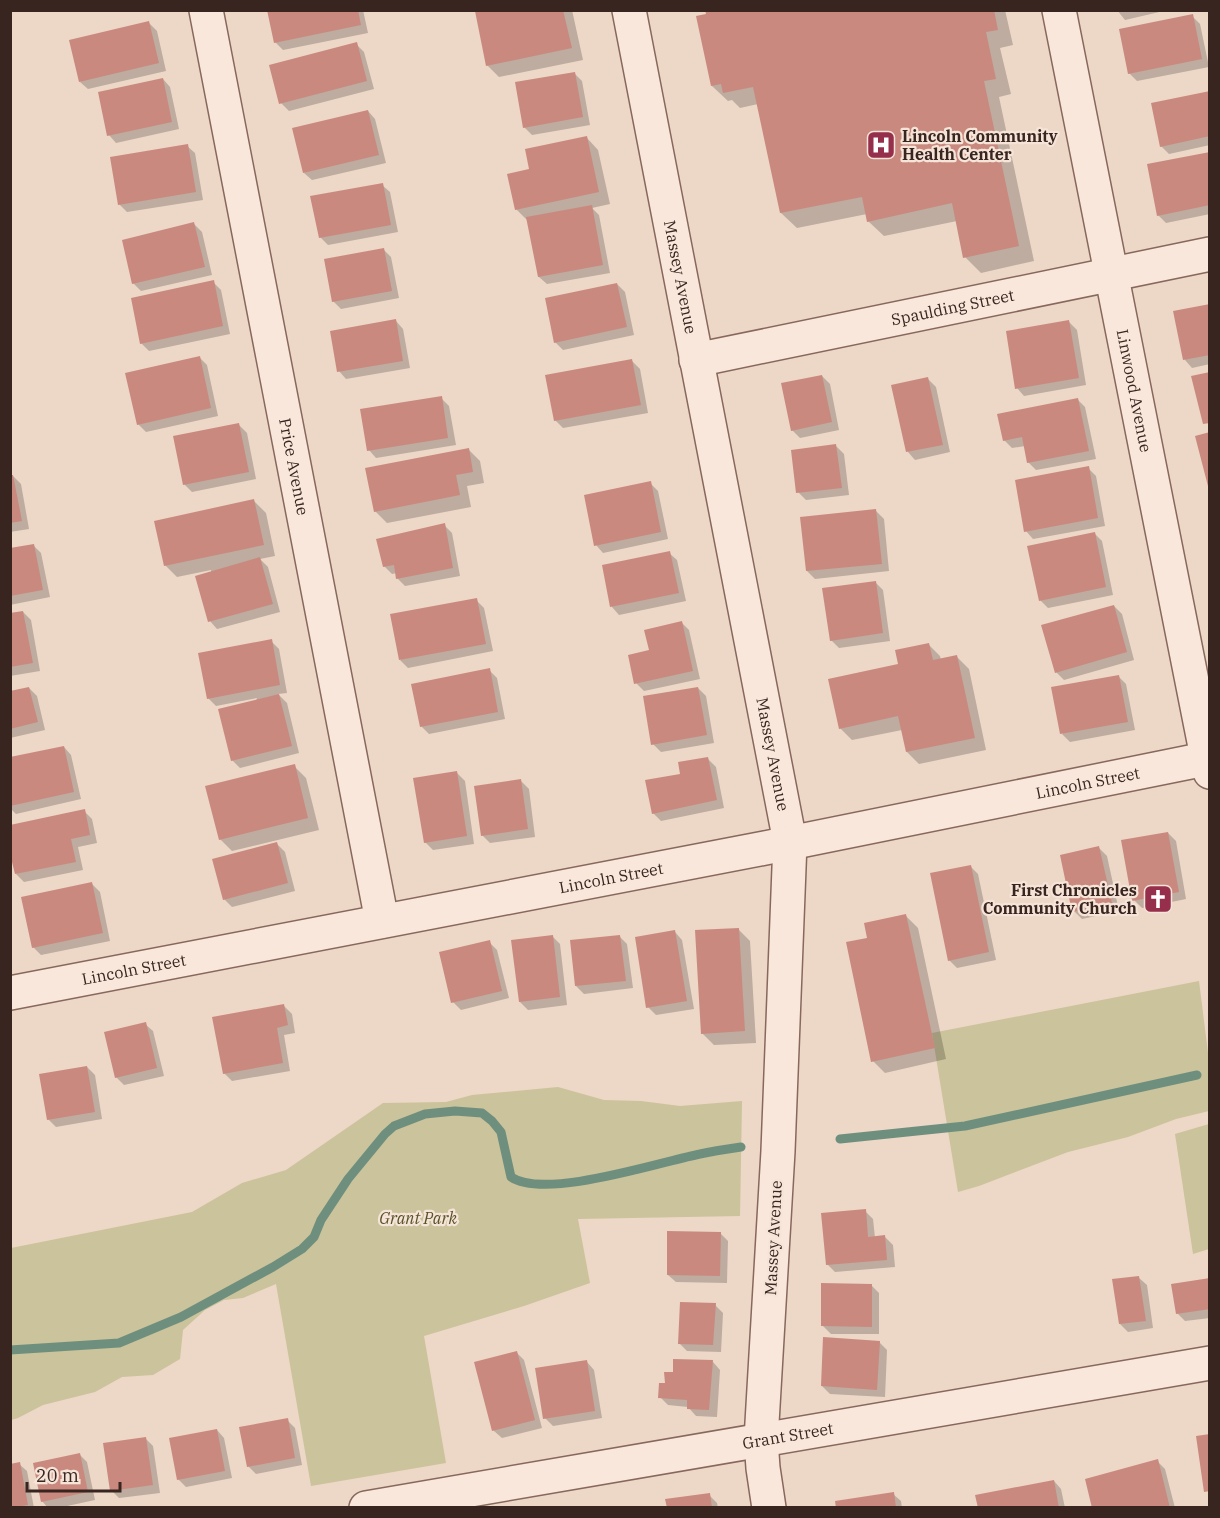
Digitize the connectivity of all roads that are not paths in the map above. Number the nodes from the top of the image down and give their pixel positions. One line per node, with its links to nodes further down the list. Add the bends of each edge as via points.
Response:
1 (206, 10): 9 (street, Price Avenue)
2 (629, 10): 6 (street, Massey Avenue)
3 (1059, 10): 5 (street, Linwood Avenue)
4 (1209, 255): 5 (street, Spaulding Street)
5 (1111, 274): 6 (street, Spaulding Street); 7 (street, Linwood Avenue)
6 (696, 360): 8 (street, Massey Avenue)
7 (1209, 763): 8 (street, Lincoln Street)
8 (790, 842): 9 (street, Lincoln Street); 12 (street, Massey Avenue)
9 (382, 921): 10 (street, Lincoln Street)
10 (10, 993)
11 (1209, 1363): 12 (street, Grant Street)
12 (761, 1440): 13 (street, Grant Street); 15 (street, Massey Avenue)
13 (447, 1501): 14 (street, Grant Street)
14 (366, 1508)
15 (770, 1508)

